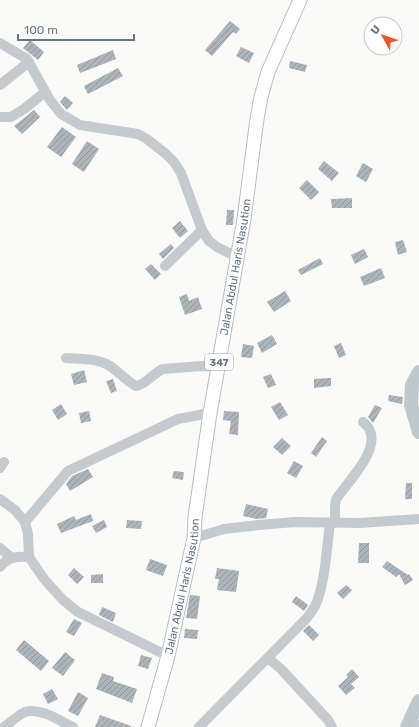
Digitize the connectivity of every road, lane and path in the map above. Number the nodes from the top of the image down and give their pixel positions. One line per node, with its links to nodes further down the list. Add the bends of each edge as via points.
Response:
1 (300, 0): 8 (main road, Jalan Abdul Haris Nasution / 347, via 268,72 261,97)
2 (0, 43): 3 (street)
3 (30, 62): 4 (street); 5 (street)
4 (0, 85)
5 (45, 92): 6 (street, via 11,117); 7 (street, via 61,114 80,125 138,134 166,154 181,173)
6 (0, 117)
7 (202, 230): 8 (street, via 214,245); 9 (street)
8 (237, 257): 11 (main road, Jalan Abdul Haris Nasution / 347)
9 (165, 266)
10 (66, 358): 11 (street, via 104,363 136,386 143,384 163,369)
11 (218, 367): 12 (main road, Jalan Abdul Haris Nasution / 347)
12 (210, 413): 16 (street, via 178,419 68,470); 18 (main road, Jalan Abdul Haris Nasution / 347)
13 (363, 422): 17 (street, via 369,429 371,439 368,455 336,499)
14 (0, 499): 16 (street, via 15,510)
15 (418, 520): 17 (street)
16 (24, 522): 20 (street, via 28,534)
17 (333, 523): 18 (street, via 295,522 259,525 224,529); 23 (street, via 316,605)
18 (194, 538): 22 (main road, Jalan Abdul Haris Nasution / 347)
19 (0, 548): 21 (street)
20 (29, 557): 21 (street); 22 (street, via 44,579 78,612)
21 (4, 561)
22 (168, 656): 26 (main road, Jalan Abdul Haris Nasution / 347)
23 (268, 658): 27 (street); 28 (street, via 281,669)
24 (4, 727): 25 (street, via 24,713 33,711)
25 (74, 727)
26 (148, 727)
27 (199, 727)
28 (332, 727)

